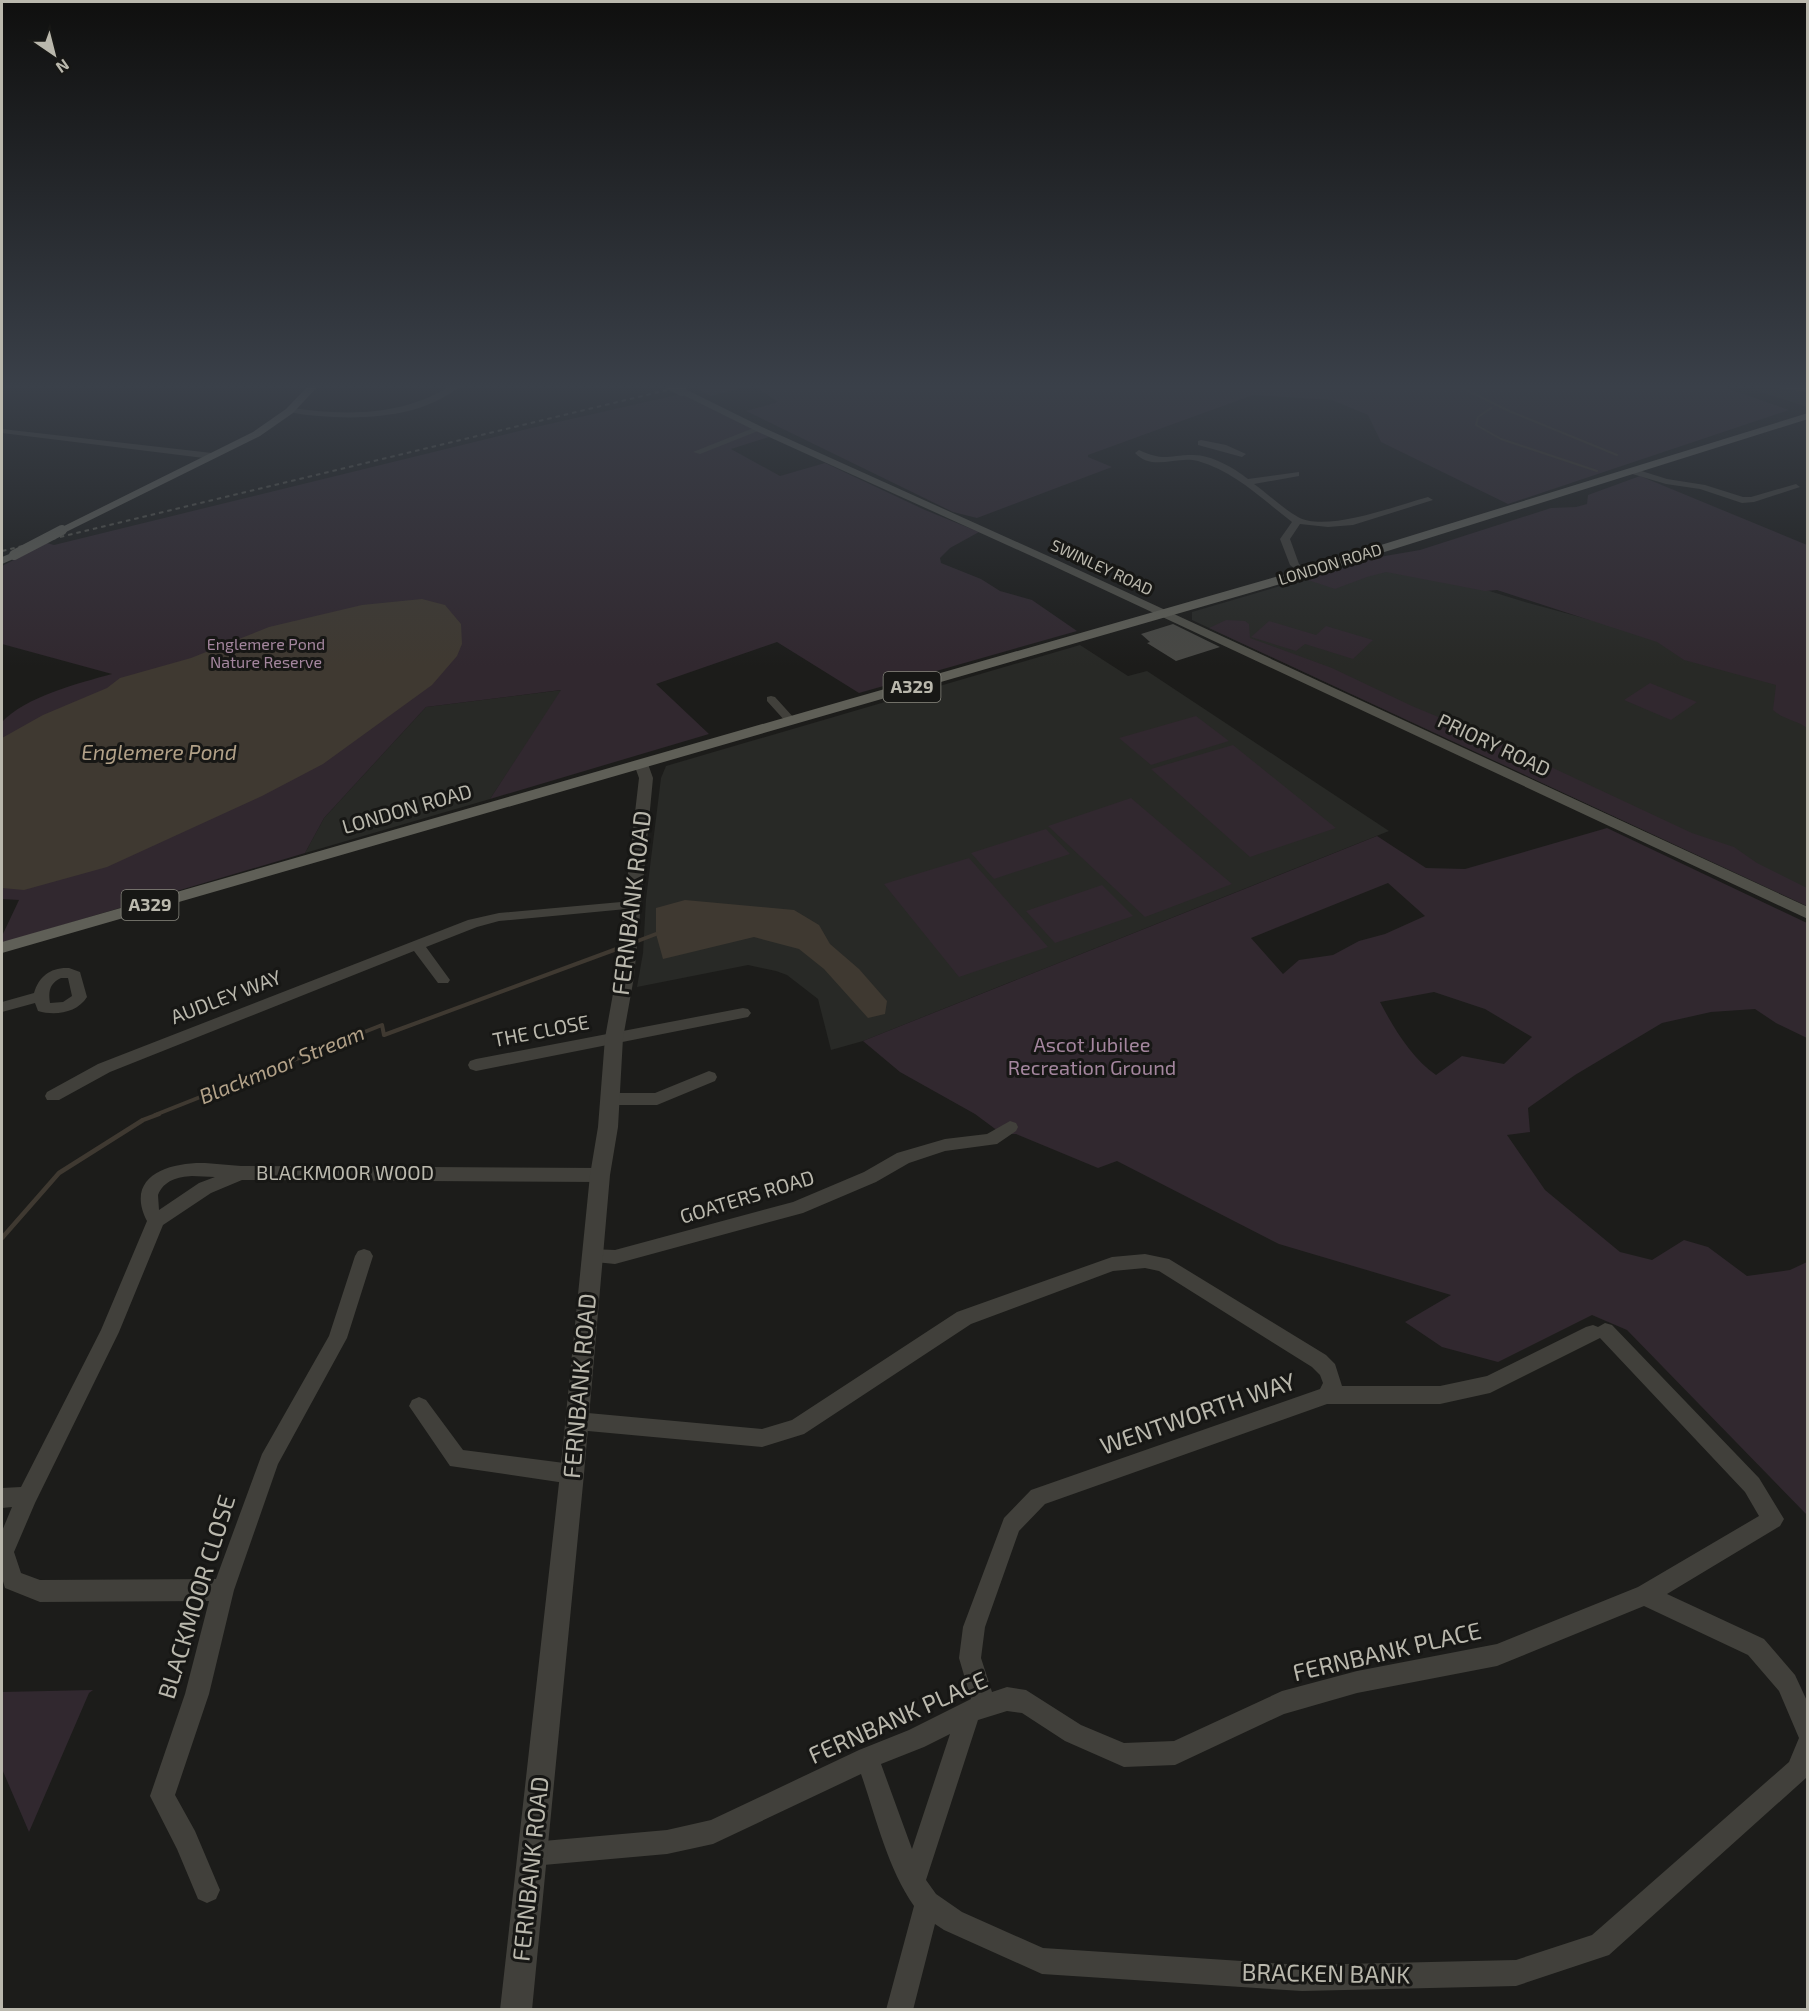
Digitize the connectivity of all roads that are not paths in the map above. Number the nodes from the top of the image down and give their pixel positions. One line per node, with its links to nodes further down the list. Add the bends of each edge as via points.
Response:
1 (168, 478): 15 (main road, bridge)
2 (866, 478): 17 (main road, SWINLEY ROAD)
3 (1241, 478): 9 (street)
4 (1280, 478): 9 (street)
5 (1610, 478): 16 (main road, LONDON ROAD / A329)
6 (1655, 478): 8 (street)
7 (1661, 478): 8 (street)
8 (1666, 481): 12 (street)
9 (1251, 485): 14 (street)
10 (1797, 487): 12 (street)
11 (1428, 500): 14 (street, via 1353,522)
12 (1742, 500): 13 (street)
13 (1752, 505)
14 (1297, 521): 16 (street, via 1285,538 1295,566)
15 (2, 561)
16 (1304, 573): 17 (main road, LONDON ROAD / A329)
17 (1163, 614): 19 (main road, LONDON ROAD / A329); 22 (main road, PRIORY ROAD)
18 (771, 699): 19 (street)
19 (790, 720): 20 (main road, LONDON ROAD / A329)
20 (641, 764): 21 (street, FERNBANK ROAD, via 646,778); 24 (main road, LONDON ROAD / A329)
21 (632, 905): 23 (street, AUDLEY WAY, via 490,919); 29 (street, FERNBANK ROAD)
22 (1808, 914)
23 (417, 945): 25 (street); 32 (street, AUDLEY WAY, via 104,1068)
24 (2, 948)
25 (443, 980)
26 (41, 996): 27 (street)
27 (2, 1007)
28 (743, 1013): 29 (street, THE CLOSE)
29 (614, 1038): 30 (street, THE CLOSE); 33 (street, FERNBANK ROAD)
30 (476, 1065)
31 (709, 1077): 33 (street, via 657,1099)
32 (53, 1095)
33 (611, 1099): 36 (street, FERNBANK ROAD)
34 (1010, 1127): 38 (street, GOATERS ROAD, via 990,1140 945,1146 903,1158 870,1177 797,1208 615,1257)
35 (241, 1173): 36 (street, BLACKMOOR WOOD); 37 (street, BLACKMOOR WOOD, via 205,1188); 37 (street, via 188,1170 166,1175 156,1182 148,1199)
36 (600, 1175): 38 (street, FERNBANK ROAD)
37 (156, 1221): 45 (street, via 110,1332)
38 (591, 1256): 43 (street, FERNBANK ROAD)
39 (364, 1257): 47 (street, BLACKMOOR CLOSE, via 338,1338 268,1461)
40 (1599, 1332): 41 (street, WENTWORTH WAY, via 1490,1384 1440,1395); 48 (street, FERNBANK PLACE, via 1752,1485 1773,1519)
41 (1327, 1395): 43 (street, via 1333,1384 1328,1370 1319,1361 1163,1264 1145,1261 1112,1264 964,1318 797,1428 762,1438); 49 (street, WENTWORTH WAY, via 1038,1497 1011,1525 974,1627 970,1658)
42 (418, 1406): 44 (street, via 457,1459)
43 (577, 1421): 44 (street, FERNBANK ROAD)
44 (572, 1474): 53 (street, FERNBANK ROAD)
45 (27, 1497): 46 (street); 47 (street, via 3,1552 13,1580 40,1591)
46 (2, 1498)
47 (223, 1590): 54 (street, BLACKMOOR CLOSE, via 196,1694 162,1796)
48 (1645, 1595): 49 (street, FERNBANK PLACE, via 1497,1655 1357,1682 1282,1703 1175,1753 1124,1755 1073,1733 1026,1702 1007,1699); 50 (street, via 1756,1647 1787,1683)
49 (977, 1708): 52 (street, FERNBANK PLACE); 55 (street)
50 (1808, 1732)
51 (1808, 1745): 55 (street, BRACKEN BANK, via 1798,1770 1600,1946 1516,1973 1302,1978 1042,1961 954,1921)
52 (867, 1758): 53 (street, FERNBANK PLACE, via 713,1832 667,1842); 55 (street)
53 (532, 1854): 56 (street, FERNBANK ROAD)
54 (207, 1890)
55 (920, 1893): 57 (street)
56 (516, 2010)
57 (899, 2010)

